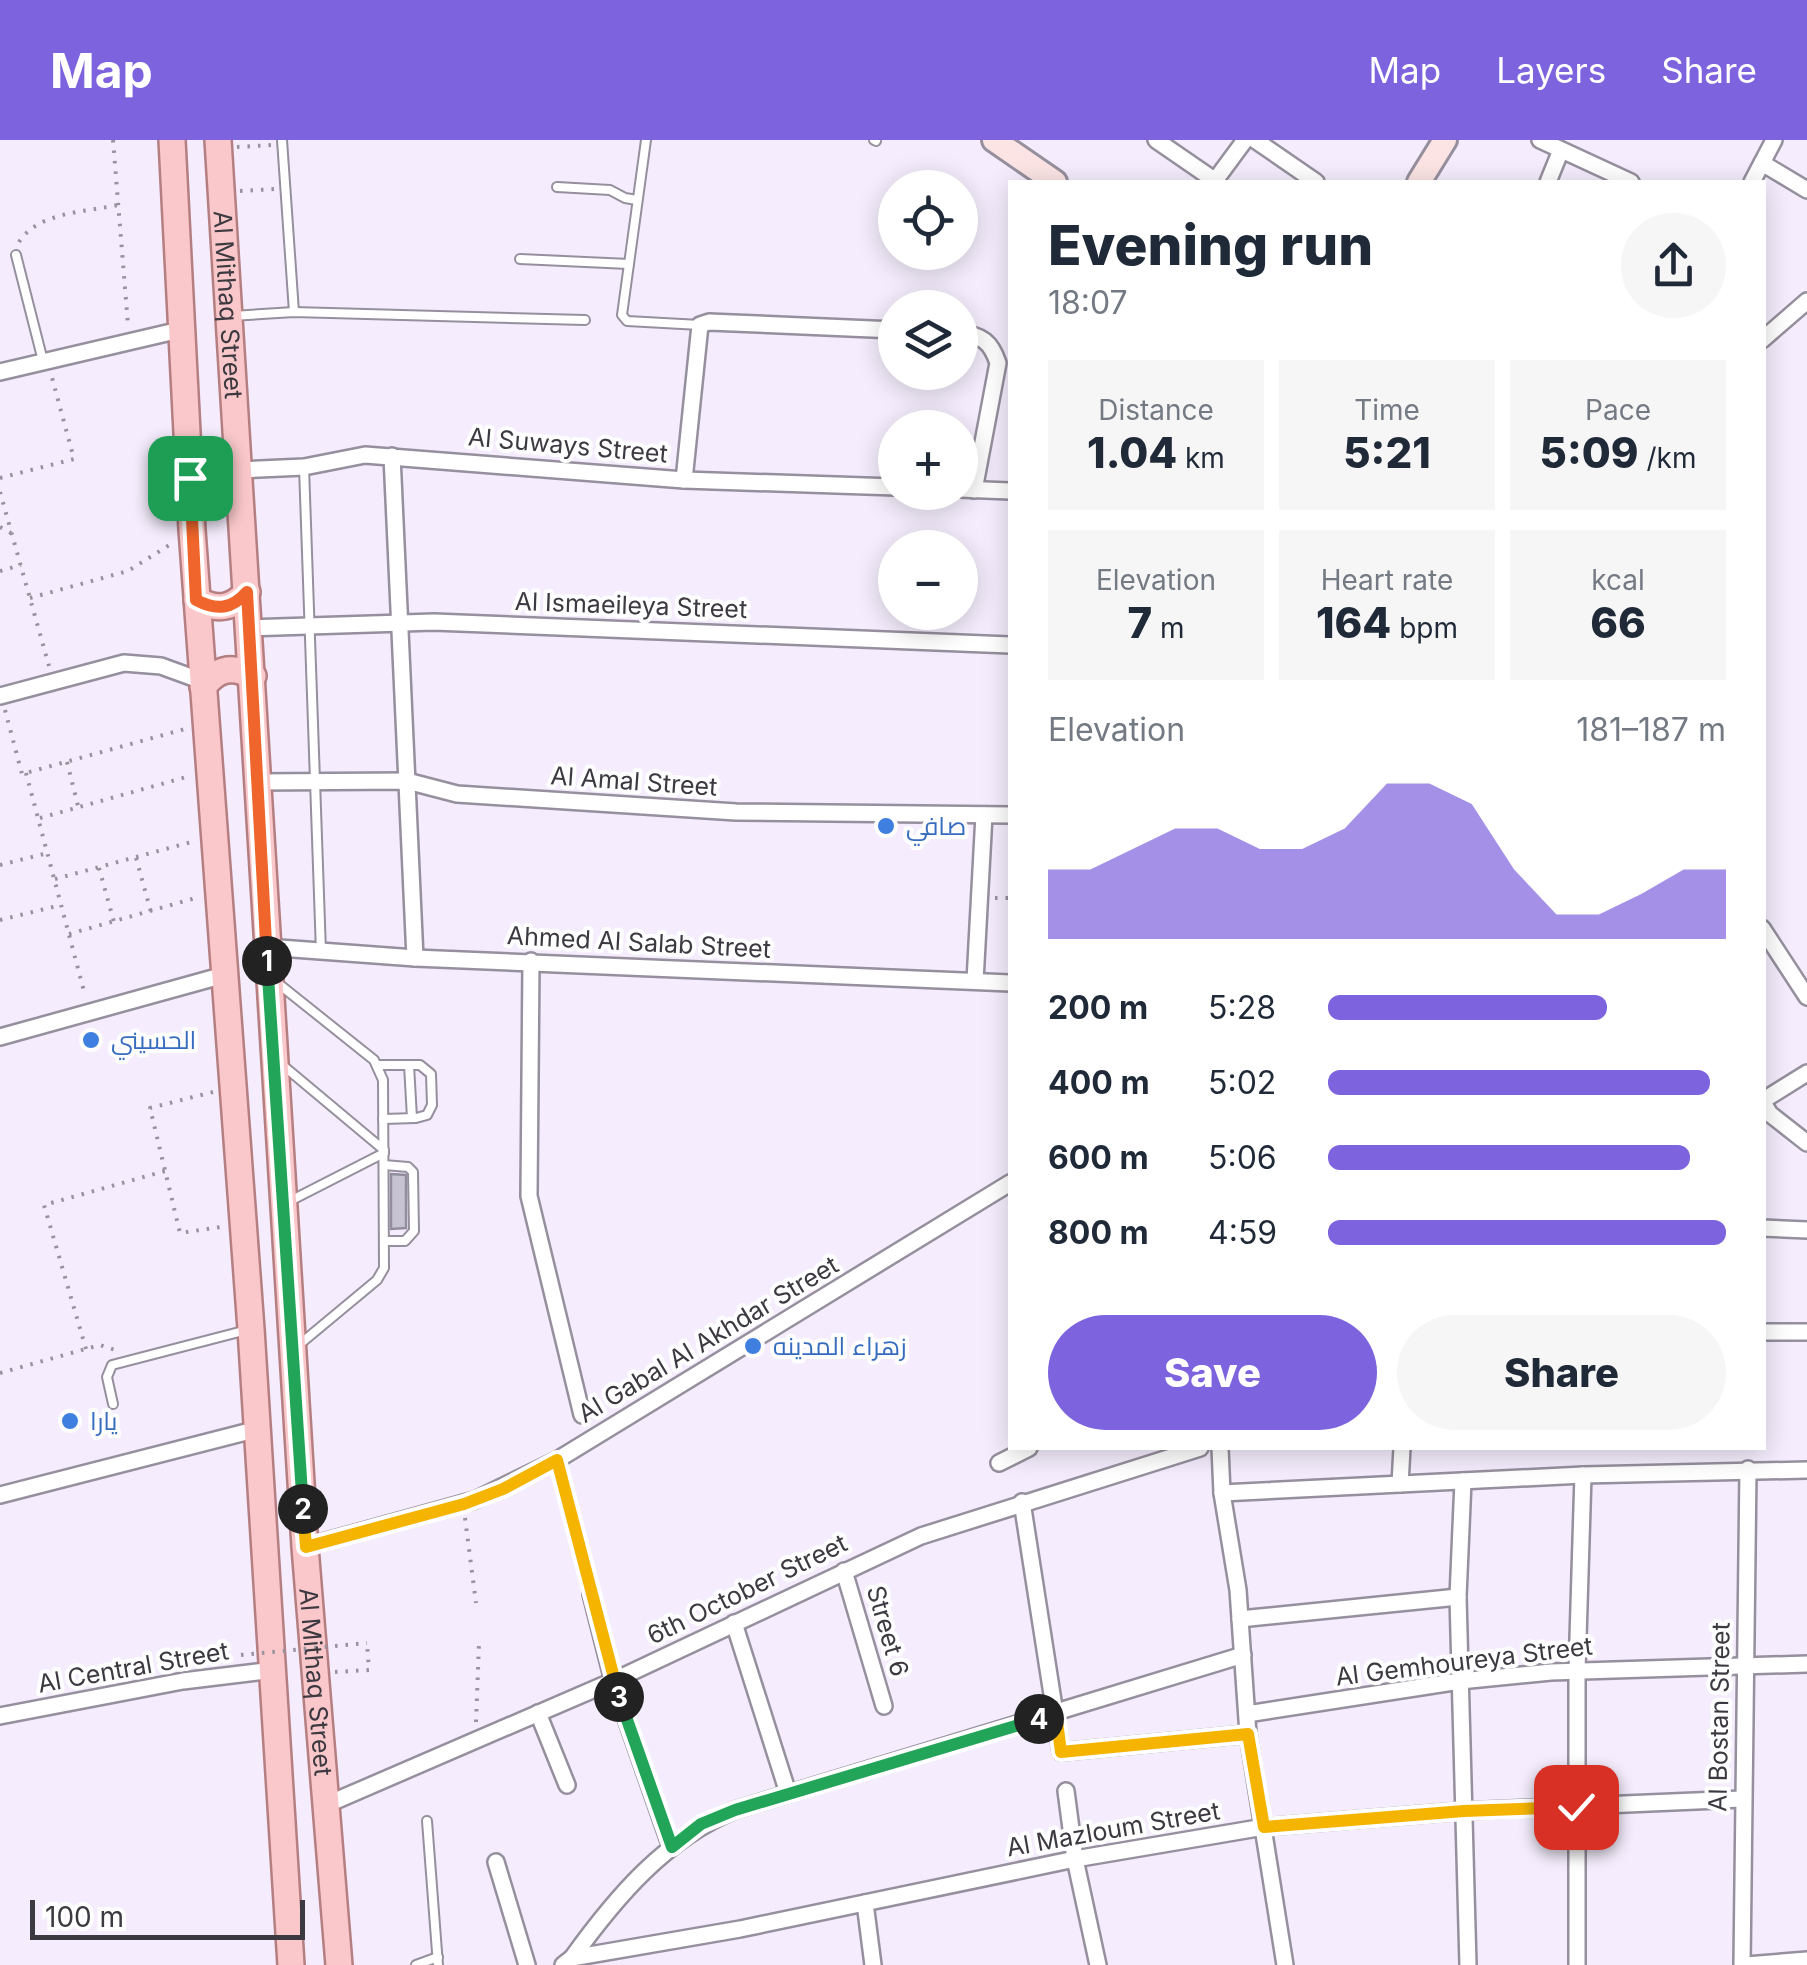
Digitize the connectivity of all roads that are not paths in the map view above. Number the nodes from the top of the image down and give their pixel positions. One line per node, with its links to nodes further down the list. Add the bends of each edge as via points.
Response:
1 (172, 140): 32 (main road, Al Mithaq Street)
2 (646, 140): 23 (lane)
3 (994, 140): 13 (street)
4 (1156, 140): 14 (street)
5 (1244, 140): 15 (street)
6 (1256, 140): 16 (street)
7 (1774, 140): 12 (street)
8 (282, 142): 28 (lane)
9 (1437, 143): 17 (street)
10 (218, 144): 29 (main road, Al Mithaq Street)
11 (1550, 144): 18 (street); 19 (street)
12 (1762, 163): 20 (street); 22 (street)
13 (1052, 180)
14 (1213, 180)
15 (1217, 180)
16 (1313, 180)
17 (1420, 180)
18 (1548, 180)
19 (1627, 180)
20 (1753, 180)
21 (557, 187): 23 (lane, via 610,190)
22 (1807, 190)
23 (636, 200): 26 (lane)
24 (16, 255): 36 (lane)
25 (520, 259): 26 (lane)
26 (629, 264): 31 (lane, via 624,319)
27 (1807, 301): 35 (street)
28 (294, 312): 29 (lane); 30 (lane)
29 (228, 316): 41 (main road, Al Mithaq Street)
30 (585, 320)
31 (700, 324): 33 (street); 42 (street)
32 (184, 329): 36 (street); 47 (main road, Al Mithaq Street)
33 (878, 329)
34 (978, 335): 38 (street, via 998,363)
35 (1766, 337)
36 (45, 360): 37 (street)
37 (0, 372)
38 (978, 445)
39 (392, 456): 40 (street, Al Suways Street); 42 (street, Al Suways Street); 48 (street)
40 (304, 467): 41 (street, Al Suways Street); 49 (lane)
41 (239, 470): 46 (main road, Al Mithaq Street)
42 (684, 480): 43 (street, Al Suways Street)
43 (878, 486)
44 (978, 491): 45 (street)
45 (1008, 492)
46 (247, 592): 47 (main road, via 224,608); 50 (main road, Al Mithaq Street)
47 (196, 600): 53 (main road, Al Mithaq Street)
48 (400, 622): 49 (street, Al Ismaeileya Street); 51 (street, Al Ismaeileya Street); 55 (street)
49 (310, 625): 50 (street, Al Ismaeileya Street); 57 (lane)
50 (250, 628): 52 (main road, Al Mithaq Street)
51 (1008, 645)
52 (253, 676): 53 (main road, via 226,669); 56 (main road, Al Mithaq Street)
53 (202, 684): 54 (street, via 142,662); 65 (main road, Al Mithaq Street)
54 (0, 696)
55 (407, 781): 57 (street, Al Amal Street); 58 (street, Al Amal Street, via 456,794 736,812); 63 (street)
56 (256, 782): 57 (street, Al Amal Street); 61 (main road, Al Mithaq Street)
57 (315, 782): 62 (lane)
58 (984, 815): 59 (street, Al Amal Street); 67 (street)
59 (1008, 815)
60 (1766, 934): 69 (street)
61 (266, 948): 62 (street, Ahmed Al Salab Street); 66 (main road, Al Mithaq Street)
62 (322, 952): 63 (street, Ahmed Al Salab Street)
63 (415, 958): 64 (street, Ahmed Al Salab Street)
64 (531, 962): 67 (street, Ahmed Al Salab Street); 92 (street, via 529,1196)
65 (224, 975): 70 (street); 87 (main road, Al Mithaq Street)
66 (268, 976): 71 (main road, Al Mithaq Street); 72 (lane)
67 (974, 981): 68 (street, Ahmed Al Salab Street)
68 (1008, 983)
69 (1807, 998)
70 (0, 1037)
71 (274, 1058): 80 (lane); 83 (main road, Al Mithaq Street)
72 (378, 1065): 73 (lane); 78 (lane)
73 (409, 1065): 77 (lane); 77 (lane, via 428,1070 432,1089 430,1111)
74 (1807, 1073): 75 (street)
75 (1766, 1099)
76 (1766, 1106): 79 (street)
77 (412, 1118): 78 (lane)
78 (384, 1119): 80 (lane)
79 (1807, 1143)
80 (384, 1151): 81 (lane); 83 (lane)
81 (384, 1165): 86 (lane); 86 (lane, via 413,1172 414,1230 404,1241)
82 (1008, 1184): 107 (street, Al Gabal Al Akhdar Street, via 503,1489)
83 (284, 1204): 90 (main road, Al Mithaq Street)
84 (1766, 1228): 85 (street)
85 (1807, 1230)
86 (384, 1242): 90 (lane, via 377,1280)
87 (251, 1329): 91 (lane, via 112,1365 107,1373); 93 (main road, Al Mithaq Street)
88 (1766, 1332): 89 (street)
89 (1807, 1332)
90 (292, 1350): 107 (main road, Al Mithaq Street)
91 (114, 1404)
92 (582, 1415)
93 (258, 1429): 105 (street); 116 (main road, Al Mithaq Street)
94 (1025, 1450): 98 (street)
95 (1193, 1450): 106 (street, 6th October Street)
96 (1220, 1450): 104 (street)
97 (1402, 1450): 103 (street)
98 (999, 1462)
99 (1748, 1470): 100 (street); 101 (street); 115 (street, Al Bostan Street)
100 (1807, 1470)
101 (1583, 1474): 102 (street); 117 (street)
102 (1463, 1481): 103 (street); 110 (street)
103 (1400, 1484): 104 (street)
104 (1222, 1493): 111 (street)
105 (0, 1494)
106 (1022, 1502): 108 (street, 6th October Street); 122 (street)
107 (306, 1547): 130 (main road, Al Mithaq Street)
108 (844, 1570): 112 (street, 6th October Street); 120 (street, Street 6)
109 (591, 1594): 118 (street)
110 (1458, 1598): 111 (street); 119 (street)
111 (1240, 1619): 113 (street)
112 (734, 1623): 118 (street, 6th October Street); 128 (street)
113 (1243, 1655): 122 (street); 123 (street)
114 (1807, 1664): 115 (street, Al Gemhoureya Street)
115 (1744, 1667): 117 (street, Al Gemhoureya Street); 129 (street, Al Bostan Street)
116 (274, 1670): 124 (street, Al Central Street); 142 (main road, Al Mithaq Street)
117 (1576, 1671): 119 (street, Al Gemhoureya Street); 131 (street)
118 (613, 1681): 121 (street, 6th October Street); 135 (street)
119 (1460, 1681): 123 (street, Al Gemhoureya Street); 132 (street)
120 (884, 1706)
121 (538, 1713): 126 (street); 130 (street, 6th October Street)
122 (1056, 1714): 125 (street, via 1061,1752); 128 (street)
123 (1247, 1714): 125 (street)
124 (0, 1716)
125 (1248, 1734): 134 (street)
126 (567, 1785)
127 (1066, 1791): 136 (street)
128 (788, 1793): 135 (street, via 701,1824)
129 (1742, 1799): 131 (street, Al Mazloum Street); 151 (street, Al Bostan Street)
130 (328, 1804): 143 (main road, Al Mithaq Street)
131 (1576, 1807): 132 (street, Al Mazloum Street); 150 (street)
132 (1464, 1811): 134 (street, Al Mazloum Street); 149 (street)
133 (426, 1821): 140 (lane)
134 (1264, 1827): 136 (street, Al Mazloum Street); 148 (street)
135 (672, 1847): 141 (street, via 621,1894)
136 (1075, 1859): 138 (street, Al Mazloum Street); 147 (street)
137 (496, 1862): 145 (street)
138 (865, 1903): 141 (street, Al Mazloum Street); 146 (street)
139 (1807, 1960): 151 (street)
140 (438, 1961): 144 (lane)
141 (568, 1961)
142 (292, 1965)
143 (339, 1965)
144 (416, 1965)
145 (527, 1965)
146 (873, 1965)
147 (1098, 1965)
148 (1285, 1965)
149 (1468, 1965)
150 (1577, 1965)
151 (1744, 1965)

